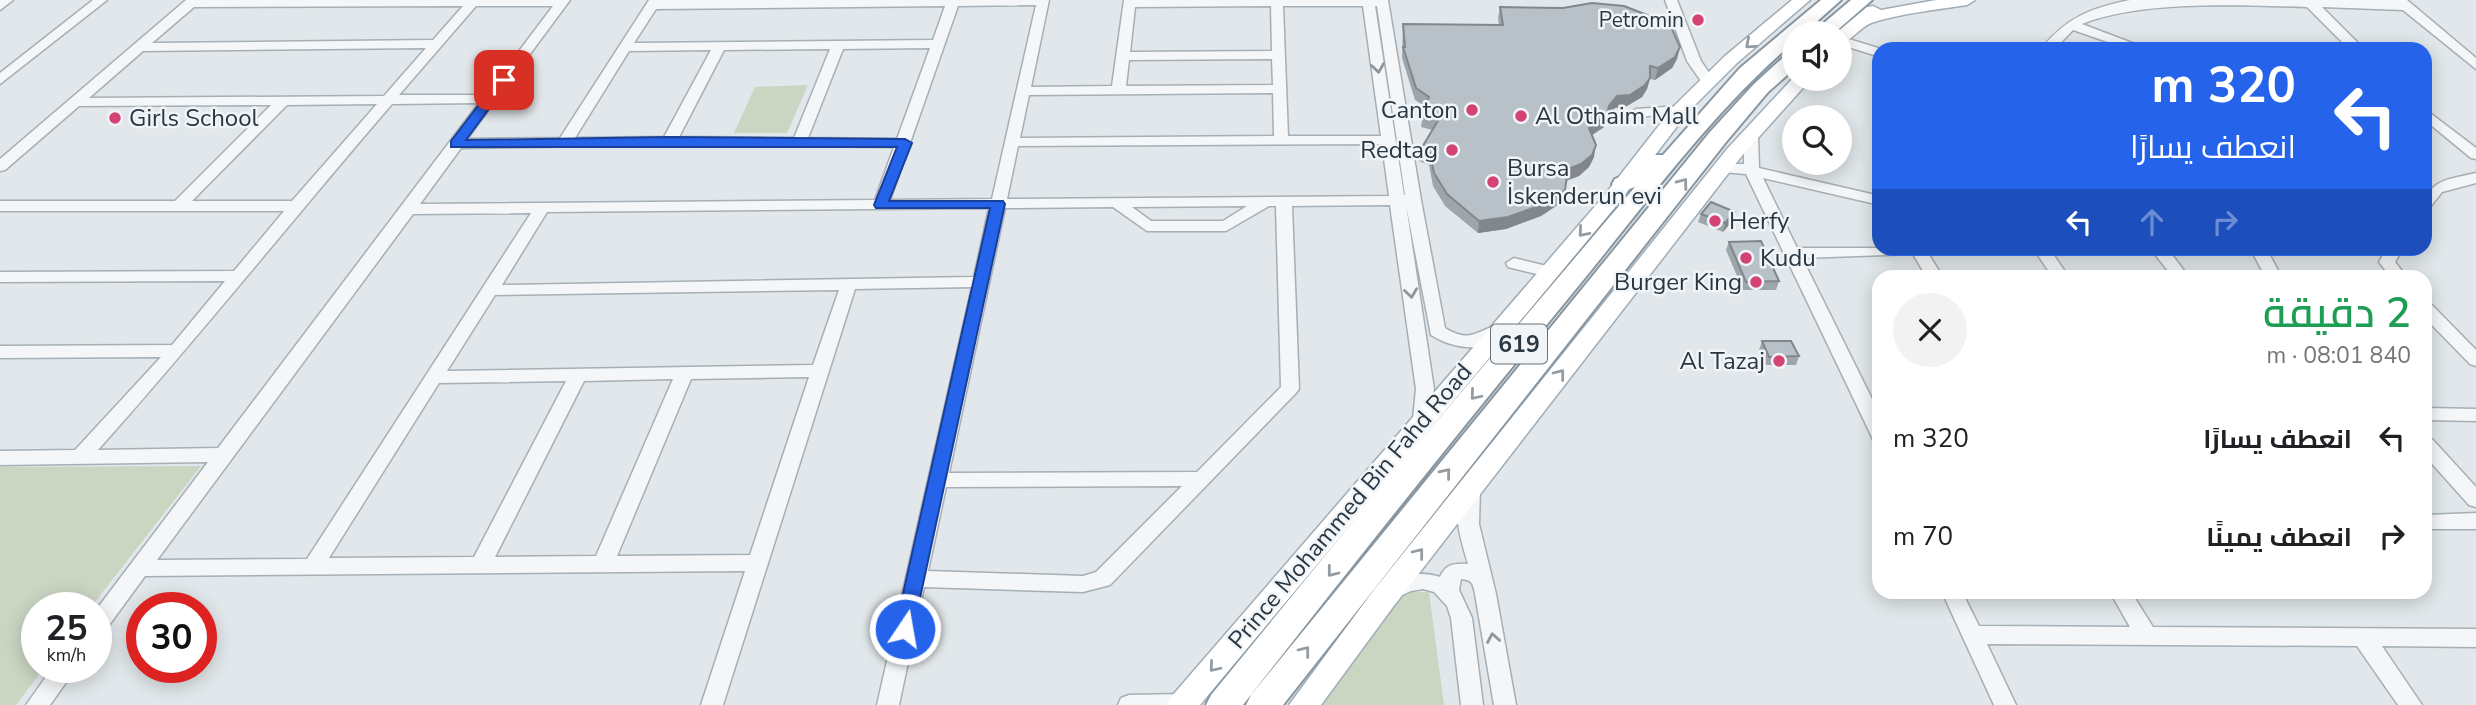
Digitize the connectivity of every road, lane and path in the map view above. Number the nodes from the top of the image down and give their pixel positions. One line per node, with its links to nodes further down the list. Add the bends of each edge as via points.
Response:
1 (7, 0): 20 (street)
2 (101, 0): 40 (street)
3 (1671, 0): 41 (street, via 1694,61)
4 (1802, 0): 41 (main road, Prince Mohammed Bin Fahd Road, one-way to 41)
5 (1832, 0): 64 (highway, Prince Mohammed Bin Fahd Road / 619, via 1747,72)
6 (1863, 0): 21 (highway)
7 (1886, 0): 22 (main road)
8 (1967, 0): 22 (main road)
9 (193, 1): 14 (street); 33 (street)
10 (563, 1): 14 (street); 47 (street)
11 (1043, 1): 16 (street); 44 (street)
12 (1130, 1): 17 (street); 37 (street)
13 (1375, 1): 17 (street); 56 (street, one-way to 56); 73 (street)
14 (473, 2): 28 (street)
15 (654, 2): 16 (street); 34 (street)
16 (953, 2): 29 (street)
17 (1277, 3): 36 (street)
18 (2310, 3): 19 (street); 23 (street, via 2199,0 2130,4 2099,10); 27 (street)
19 (2402, 3): 38 (street)
20 (0, 6)
21 (1837, 21)
22 (1861, 21): 24 (main road)
23 (2071, 25): 25 (street); 26 (street)
24 (1852, 29)
25 (2055, 42)
26 (2121, 42)
27 (2350, 42)
28 (436, 44): 33 (street); 48 (street)
29 (939, 44): 32 (street); 61 (street)
30 (1852, 44): 35 (street)
31 (720, 45): 32 (street); 34 (street); 58 (street)
32 (838, 45): 60 (street)
33 (140, 47): 50 (street)
34 (625, 47): 63 (street)
35 (1872, 50)
36 (1279, 55): 37 (street); 42 (street)
37 (1123, 56): 45 (street)
38 (2476, 65)
39 (1782, 69): 55 (highway, Prince Mohammed Bin Fahd Road / 619)
40 (0, 80)
41 (1708, 81): 51 (main road, Prince Mohammed Bin Fahd Road)
42 (1280, 89): 45 (street); 57 (street)
43 (1782, 89): 55 (main road, via 1739,127)
44 (1023, 91): 45 (street); 59 (street)
45 (1118, 91)
46 (1791, 91): 54 (main road)
47 (490, 99): 48 (street); 62 (street)
48 (387, 100): 49 (street); 80 (street)
49 (283, 101): 50 (street); 79 (street)
50 (75, 102): 66 (street)
51 (1681, 110): 52 (street); 70 (main road, Prince Mohammed Bin Fahd Road)
52 (1636, 113)
53 (2432, 119): 65 (street)
54 (1751, 135): 67 (main road); 68 (street)
55 (1718, 137): 142 (highway, Prince Mohammed Bin Fahd Road / 619, one-way to 55)
56 (1388, 139): 57 (street); 73 (street)
57 (1281, 140): 59 (street)
58 (669, 141): 60 (street); 63 (street)
59 (1012, 142): 76 (street)
60 (799, 143): 61 (street)
61 (905, 143): 77 (street)
62 (456, 144): 63 (street); 82 (street)
63 (564, 144)
64 (1681, 147): 70 (highway, via 1662,156 1640,177); 141 (highway, Prince Mohammed Bin Fahd Road / 619, one-way to 141)
65 (2476, 155)
66 (0, 167)
67 (1722, 168): 68 (street); 115 (main road, one-way to 67)
68 (1752, 171): 72 (street); 84 (street)
69 (2476, 178): 71 (street, via 2437,189)
70 (1622, 184): 88 (main road, Prince Mohammed Bin Fahd Road, one-way to 88)
71 (2432, 195)
72 (1872, 199)
73 (1405, 200): 74 (street); 95 (street, via 1437,331 1452,341 1469,344); 108 (street, one-way to 108, via 1425,389)
74 (1275, 201): 75 (street); 75 (street, via 1226,226 1147,226); 113 (street, via 1290,389)
75 (1117, 203): 76 (street)
76 (998, 204): 77 (street); 91 (street)
77 (881, 205): 81 (street)
78 (0, 206): 79 (street)
79 (179, 206): 80 (street)
80 (296, 206): 89 (street)
81 (542, 208): 82 (street); 93 (street)
82 (408, 209): 110 (street)
83 (1872, 252): 84 (street)
84 (1791, 253): 105 (street)
85 (2164, 256): 87 (street)
86 (1514, 263): 88 (street)
87 (2175, 270)
88 (1549, 272): 95 (main road, Prince Mohammed Bin Fahd Road)
89 (236, 276): 90 (street); 98 (street)
90 (0, 277)
91 (981, 282): 92 (street); 114 (street)
92 (848, 286): 93 (street); 101 (street)
93 (489, 290): 104 (street)
94 (2432, 315): 97 (street)
95 (1498, 331): 108 (main road, Prince Mohammed Bin Fahd Road)
96 (2432, 331): 97 (street)
97 (2449, 332): 100 (street)
98 (177, 351): 99 (street); 112 (street)
99 (0, 352)
100 (2476, 360)
101 (821, 371): 102 (street); 119 (street)
102 (685, 373): 103 (street); 121 (street)
103 (578, 375): 104 (street); 120 (street)
104 (433, 377): 122 (street)
105 (1872, 406)
106 (2432, 414): 107 (street)
107 (2476, 415)
108 (1422, 419): 136 (main road, Prince Mohammed Bin Fahd Road, one-way to 136)
109 (2432, 452): 116 (street)
110 (224, 455): 112 (street); 123 (street)
111 (0, 458): 112 (street)
112 (79, 458)
113 (1202, 479): 114 (street); 124 (street, via 1103,579 1083,584)
114 (938, 480): 124 (street)
115 (1471, 486): 125 (street, via 1467,527); 127 (main road, one-way to 115)
116 (2476, 500)
117 (2476, 521): 118 (street)
118 (2432, 522)
119 (758, 563): 121 (street); 138 (street)
120 (481, 564): 121 (street); 122 (street)
121 (603, 564)
122 (314, 565): 123 (street)
123 (139, 568): 130 (street)
124 (916, 579): 139 (street)
125 (1482, 579): 126 (street, via 1474,572 1457,571 1451,575); 145 (street, one-way to 125)
126 (1448, 593): 127 (street, via 1419,579); 144 (street, via 1460,611)
127 (1382, 599): 143 (main road)
128 (1955, 599): 131 (street)
129 (2123, 599): 132 (street)
130 (112, 604)
131 (1973, 635): 132 (street); 146 (street)
132 (2147, 636): 133 (street)
133 (2362, 637): 134 (street); 147 (street)
134 (2476, 638)
135 (54, 683): 137 (street)
136 (1182, 704): 140 (street)
137 (37, 705)
138 (712, 705)
139 (888, 705)
140 (1129, 705)
141 (1223, 705)
142 (1263, 705)
143 (1304, 705)
144 (1472, 705)
145 (1505, 705)
146 (2005, 705)
147 (2411, 705)

